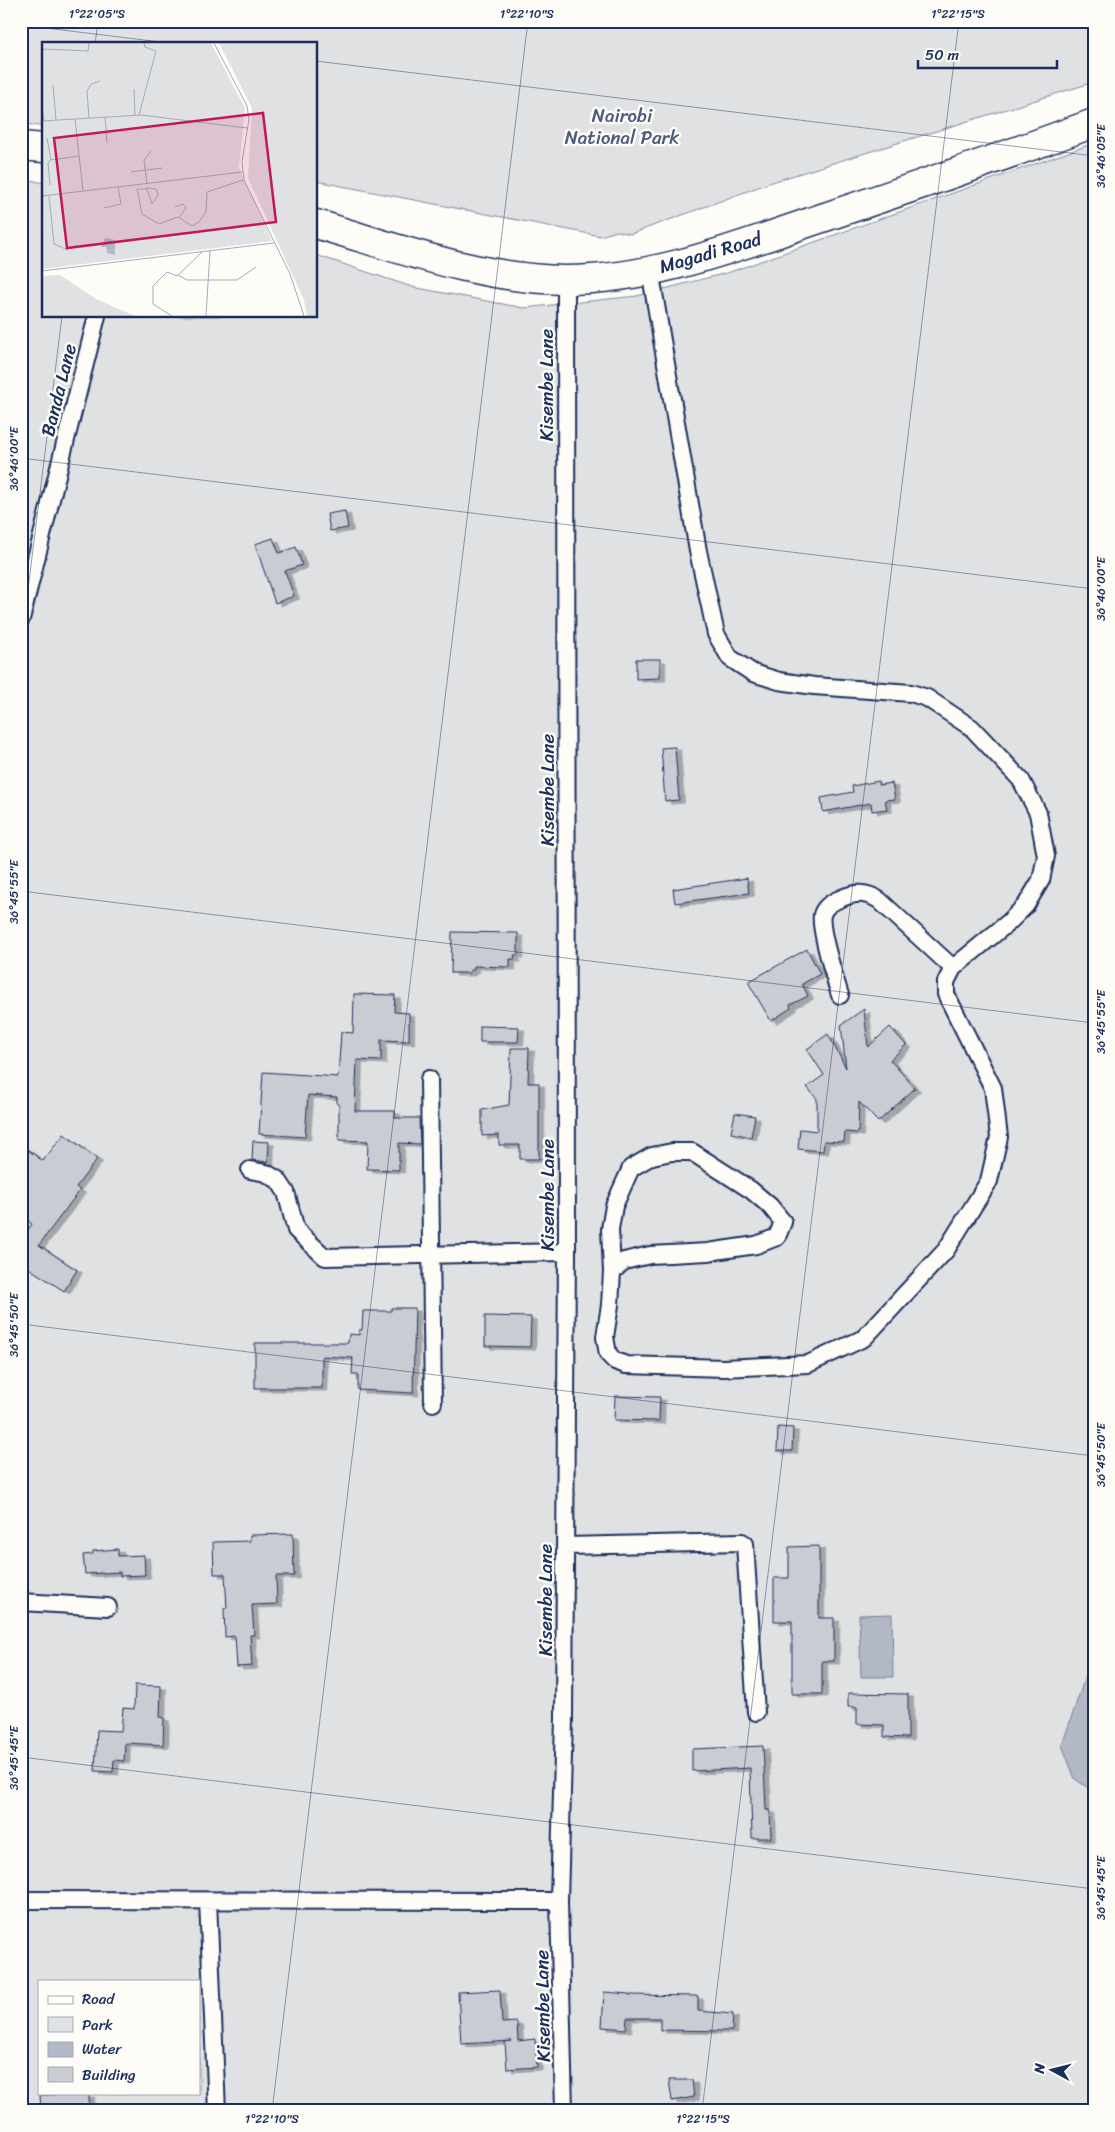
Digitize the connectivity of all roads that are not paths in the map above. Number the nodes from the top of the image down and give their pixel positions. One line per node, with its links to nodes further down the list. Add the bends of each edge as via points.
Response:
1 (1094, 123): 5 (highway, Magadi Road, via 1012,154 697,260)
2 (21, 146): 3 (highway)
3 (42, 148)
4 (318, 225): 6 (highway, Magadi Road, via 472,269 523,278)
5 (650, 270): 6 (highway, Magadi Road); 9 (street, via 698,551 716,634 730,658 753,673 779,681 911,693 927,698 978,734 1021,780 1038,813 1046,856 1042,880 1026,905 1009,922)
6 (566, 280): 13 (street, Kisembe Lane)
7 (96, 318): 8 (street, Banda Lane)
8 (21, 619)
9 (952, 968): 10 (street, via 879,900 869,894 857,893 826,906 822,915); 15 (street, via 946,982 946,994 993,1088 999,1137 989,1181 946,1250 864,1338 808,1364 724,1368 626,1364 615,1361 608,1354 605,1337)
10 (840, 995)
11 (429, 1079): 14 (street)
12 (250, 1170): 14 (street, via 278,1180 286,1192 296,1230 325,1257)
13 (567, 1252): 14 (street); 17 (street, Kisembe Lane)
14 (430, 1256): 16 (street)
15 (612, 1272): 15 (street, via 624,1261 650,1255 708,1252 756,1244 777,1237 784,1222 752,1190 692,1152 652,1156 630,1168 614,1206 610,1229)
16 (433, 1403)
17 (565, 1546): 20 (street, via 742,1542); 23 (street, Kisembe Lane)
18 (21, 1602): 19 (street)
19 (108, 1607)
20 (756, 1712)
21 (21, 1900): 22 (street)
22 (208, 1901): 23 (street); 24 (street)
23 (560, 1901): 25 (street, Kisembe Lane)
24 (217, 2111)
25 (564, 2111)

